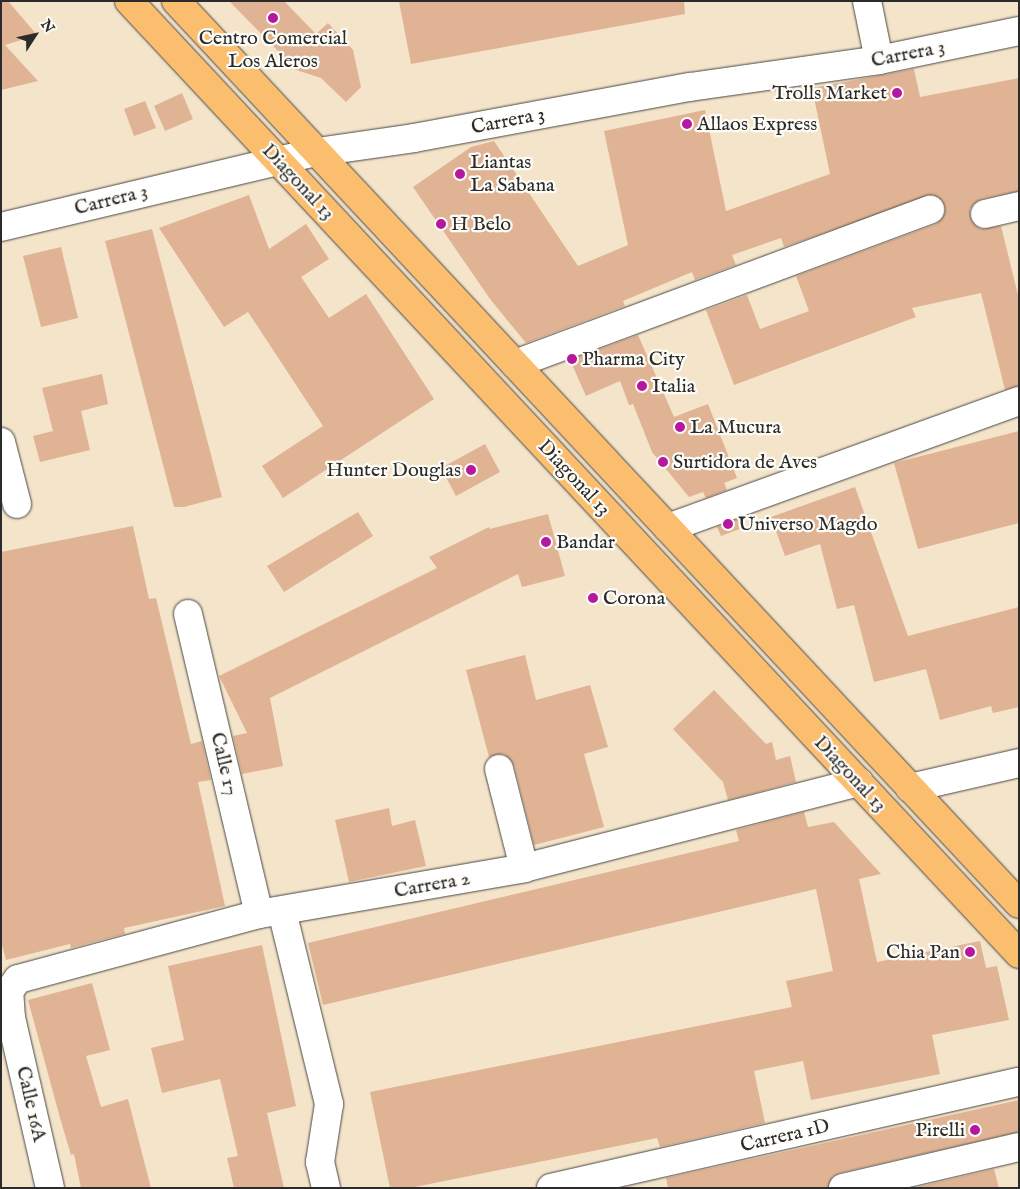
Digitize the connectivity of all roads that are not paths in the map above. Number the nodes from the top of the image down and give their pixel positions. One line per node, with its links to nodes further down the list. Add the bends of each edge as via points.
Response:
1 (130, 1): 7 (main road, Diagonal 13)
2 (176, 1): 6 (main road, Diagonal 13)
3 (867, 1): 5 (street)
4 (1019, 31): 5 (street, Carrera 3)
5 (880, 60): 6 (street, Carrera 3, via 690,87 414,138)
6 (317, 152): 7 (street, Carrera 3); 12 (main road, Diagonal 13)
7 (277, 160): 11 (street, Carrera 3); 20 (main road, Diagonal 13)
8 (1019, 206): 10 (street)
9 (930, 210): 12 (street)
10 (985, 214)
11 (1, 227)
12 (515, 364): 16 (main road, Diagonal 13)
13 (1019, 401): 16 (street)
14 (1, 442): 15 (street)
15 (17, 504)
16 (668, 528): 21 (main road, Diagonal 13)
17 (188, 614): 24 (street, Calle 17)
18 (1019, 763): 21 (street)
19 (499, 769): 22 (street)
20 (859, 782): 22 (street, Carrera 2); 25 (main road, Diagonal 13)
21 (910, 788): 23 (main road, Diagonal 13)
22 (524, 868): 24 (street, Carrera 2)
23 (1019, 904)
24 (270, 913): 26 (street, Carrera 2, via 18,979); 31 (street, Calle 17, via 329,1104 320,1162)
25 (1019, 954)
26 (8, 990): 30 (street, Calle 16A, via 11,1018)
27 (1019, 1082): 29 (street, Carrera 1D)
28 (1019, 1147): 33 (street)
29 (601, 1184): 32 (street, Carrera 1D)
30 (50, 1188)
31 (326, 1188)
32 (551, 1188)
33 (843, 1188)

